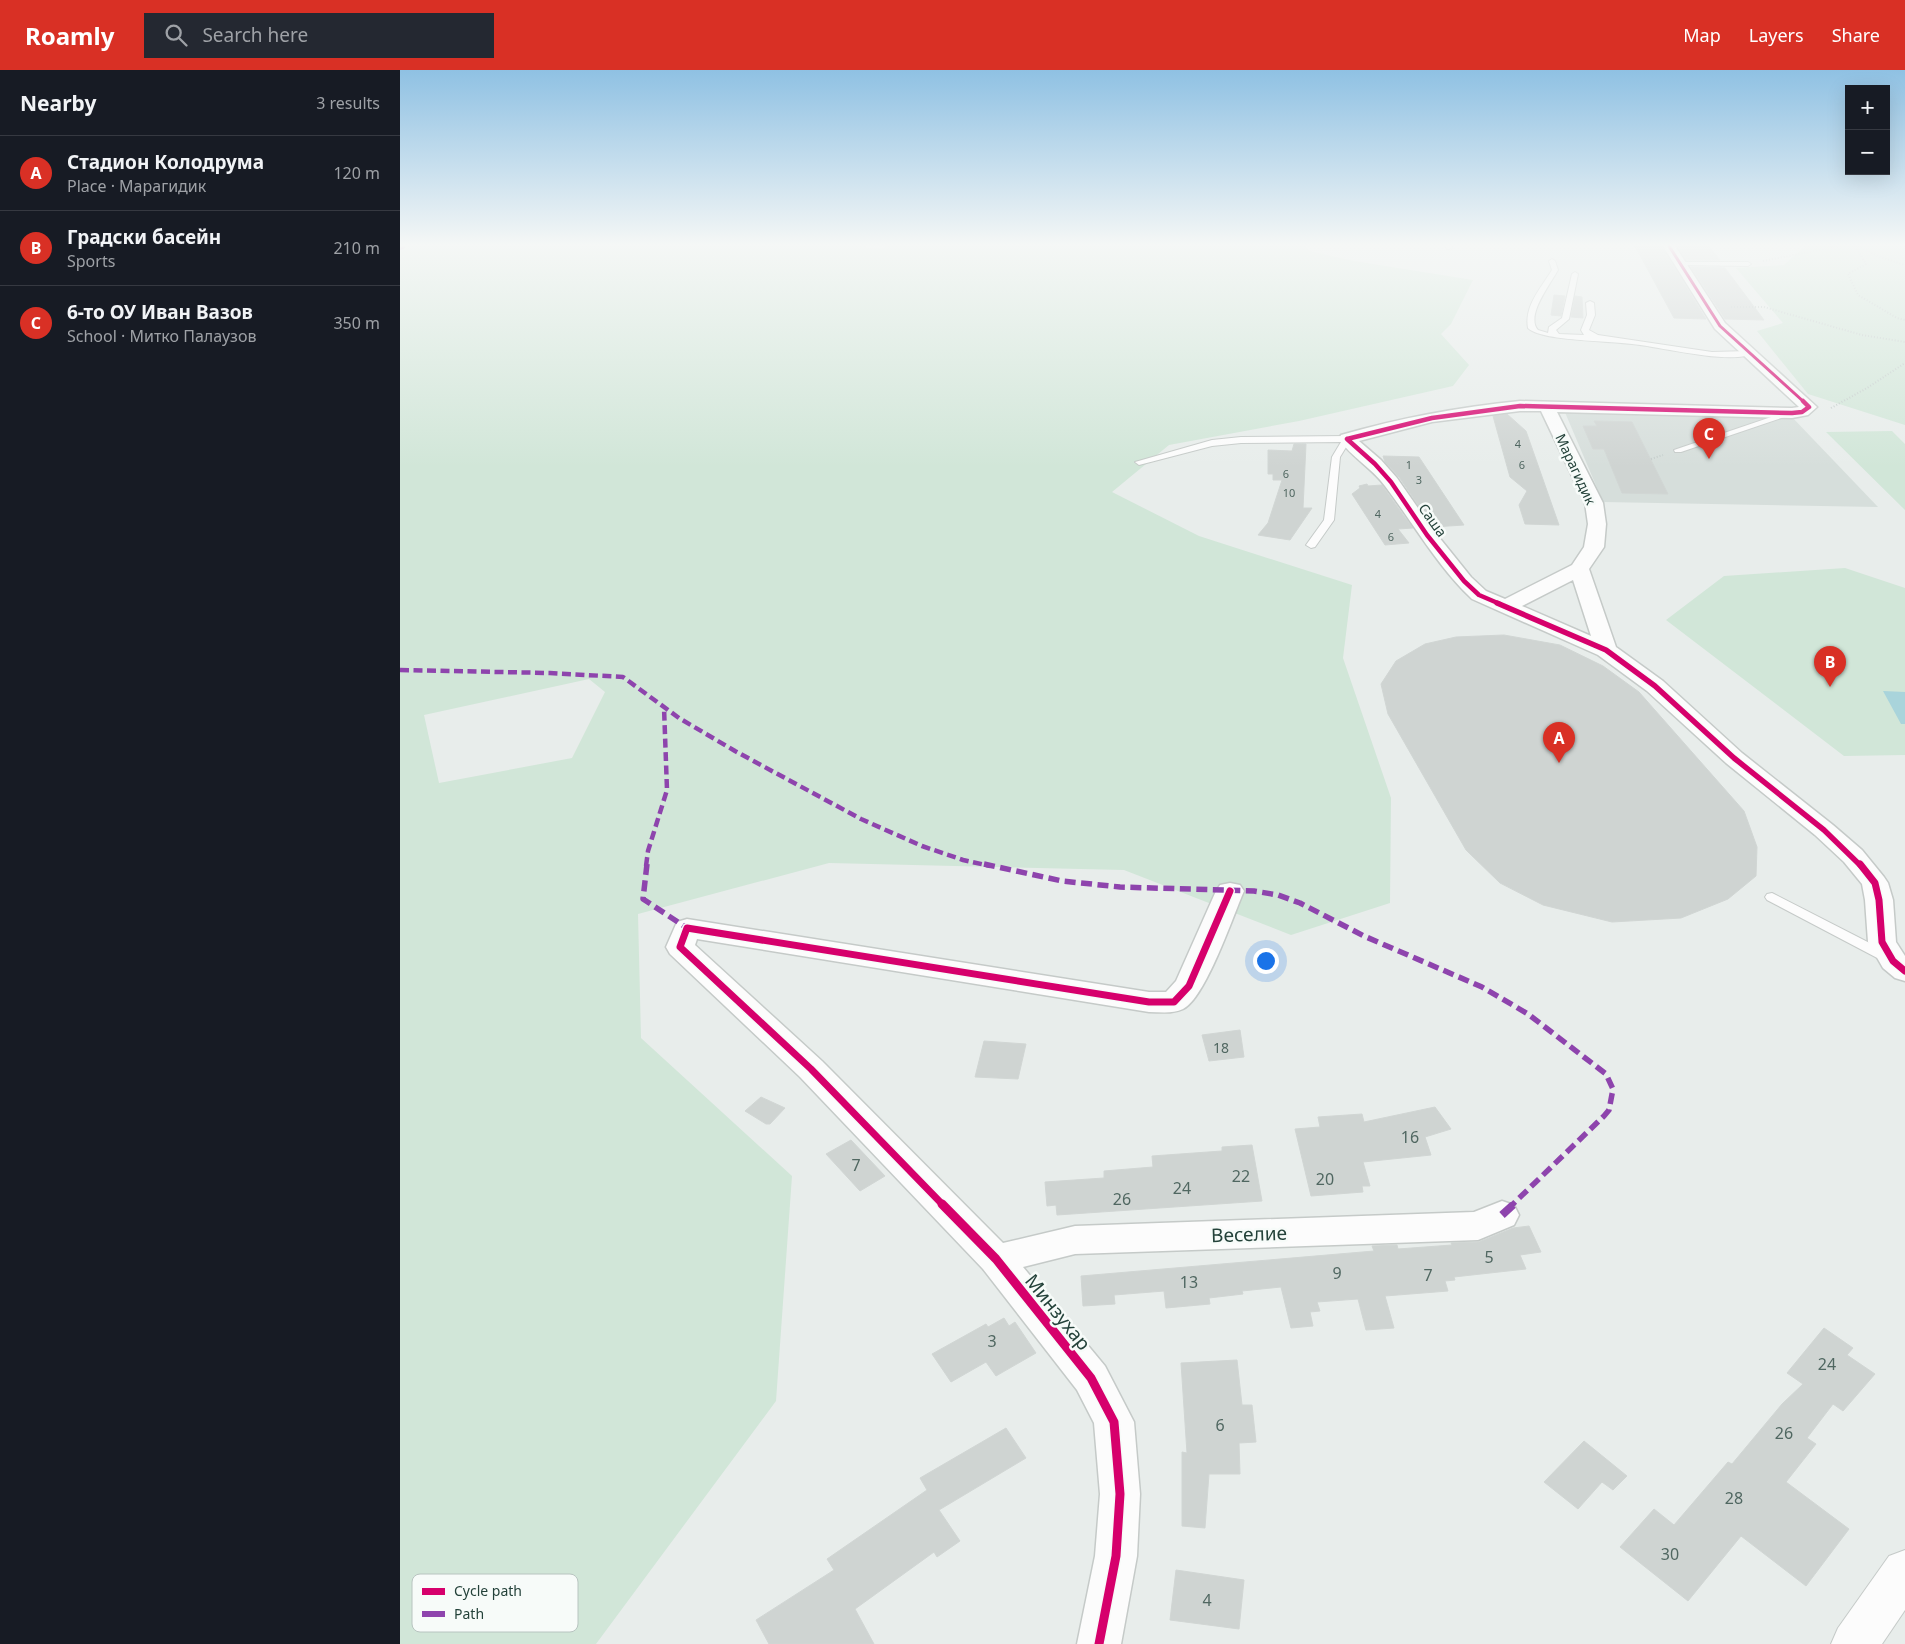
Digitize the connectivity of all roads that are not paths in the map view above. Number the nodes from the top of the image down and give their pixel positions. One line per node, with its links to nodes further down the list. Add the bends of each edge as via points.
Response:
1 (1531, 319): 5 (lane, via 1534,332)
2 (1564, 319): 5 (lane, via 1552,329 1552,333)
3 (1589, 319): 6 (lane, via 1586,333)
4 (1716, 319): 7 (street)
5 (1558, 336): 6 (lane)
6 (1596, 337): 7 (lane, via 1698,353)
7 (1749, 353): 9 (street, via 1809,407)
8 (1546, 406): 9 (street); 10 (street, via 1490,408 1374,430); 14 (street, Марагидик, via 1594,504 1597,524 1594,547)
9 (1797, 412): 11 (lane)
10 (1347, 439): 12 (lane, via 1212,443); 13 (lane, via 1336,457 1329,520); 15 (street, Саша, via 1391,482 1464,581 1479,595)
11 (1678, 450)
12 (1139, 462)
13 (1311, 545)
14 (1580, 569): 15 (street); 16 (street)
15 (1507, 606): 16 (street, Саша)
16 (1606, 650): 19 (street, Саша, via 1655,686 1734,758 1853,856 1875,883 1882,942)
17 (1230, 891): 21 (street, Минзухар, via 1189,986 1174,1002 1149,1002 687,928 680,947 811,1069)
18 (1772, 897): 19 (lane)
19 (1899, 966)
20 (1502, 1215): 21 (street, Веселие, via 1478,1226 1076,1240)
21 (996, 1259): 23 (street, Минзухар, via 1091,1378 1114,1422 1120,1494 1116,1556)
22 (1905, 1572): 24 (street)
23 (1099, 1644)
24 (1854, 1644)

